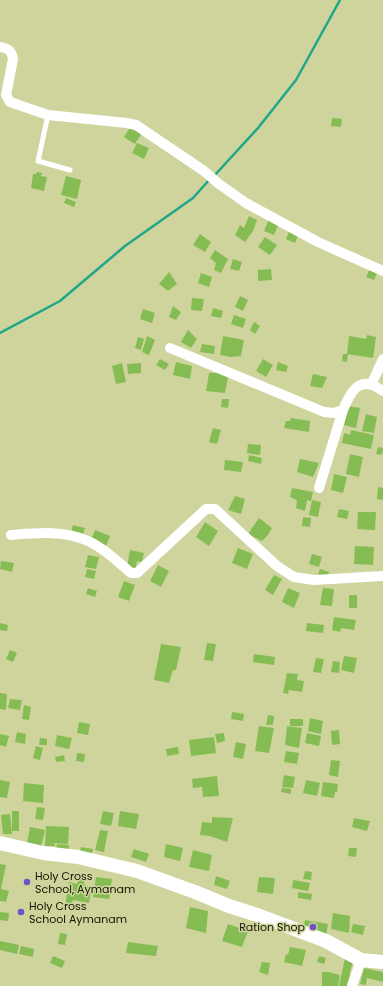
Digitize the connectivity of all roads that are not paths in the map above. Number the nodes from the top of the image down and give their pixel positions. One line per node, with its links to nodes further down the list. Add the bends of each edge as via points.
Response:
1 (0, 47): 2 (street, via 9,50 13,59 6,95 10,102)
2 (48, 115): 3 (lane, via 38,161); 4 (street, via 132,124 204,171 246,203 318,242)
3 (70, 170)
4 (383, 271)
5 (170, 348): 9 (street, via 324,412 334,413)
6 (383, 359): 7 (street)
7 (371, 385): 8 (street); 9 (street, via 358,386)
8 (383, 392)
9 (343, 410): 10 (street)
10 (319, 488)
11 (11, 535): 12 (street, via 59,533 76,537 99,548 134,574 206,509 211,508 276,566 294,577 314,580)
12 (383, 576)
13 (0, 843): 14 (main road, via 43,853 85,858 137,871 326,941)
14 (361, 960): 15 (main road); 16 (street)
15 (383, 962)
16 (352, 986)

